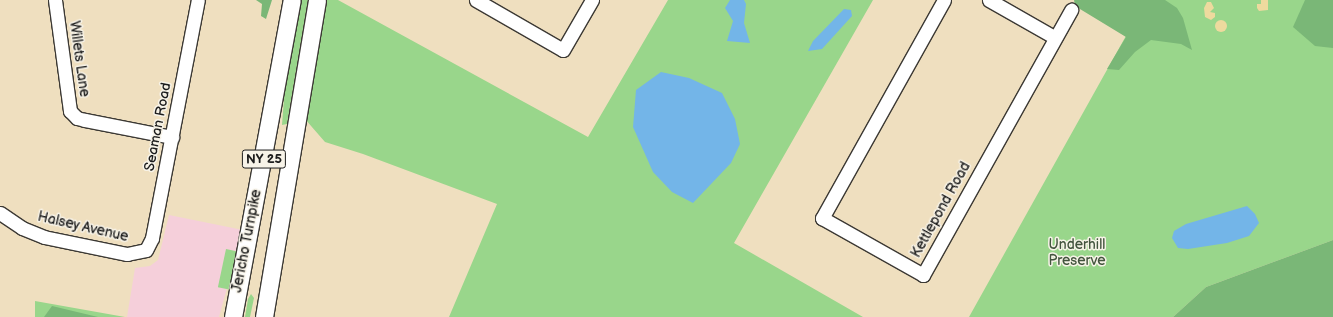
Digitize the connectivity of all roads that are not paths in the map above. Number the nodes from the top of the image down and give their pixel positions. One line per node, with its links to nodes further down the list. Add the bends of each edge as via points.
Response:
1 (55, 0): 11 (street, Willets Lane, via 70,111 85,120)
2 (198, 0): 11 (street, Seaman Road)
3 (292, 0): 12 (main road, Jericho Turnpike / NY 25)
4 (317, 0): 13 (main road, Jericho Turnpike / NY 25)
5 (476, 0): 6 (street, via 563,50)
6 (592, 0)
7 (944, 0): 10 (street, Kettlepond Road, via 822,218 923,275)
8 (989, 0): 10 (street)
9 (1071, 10): 10 (street, Kettlepond Road)
10 (1054, 38)
11 (172, 137): 15 (street, Seaman Road, via 150,246)
12 (255, 204): 13 (main road); 16 (main road, Jericho Turnpike / NY 25)
13 (282, 210): 19 (main road, Jericho Turnpike / NY 25)
14 (0, 213): 15 (street, Halsey Avenue, via 22,228 44,237 127,254)
15 (139, 254)
16 (237, 294): 17 (main road); 18 (main road, Jericho Turnpike / NY 25)
17 (224, 317)
18 (233, 317)
19 (264, 317)

